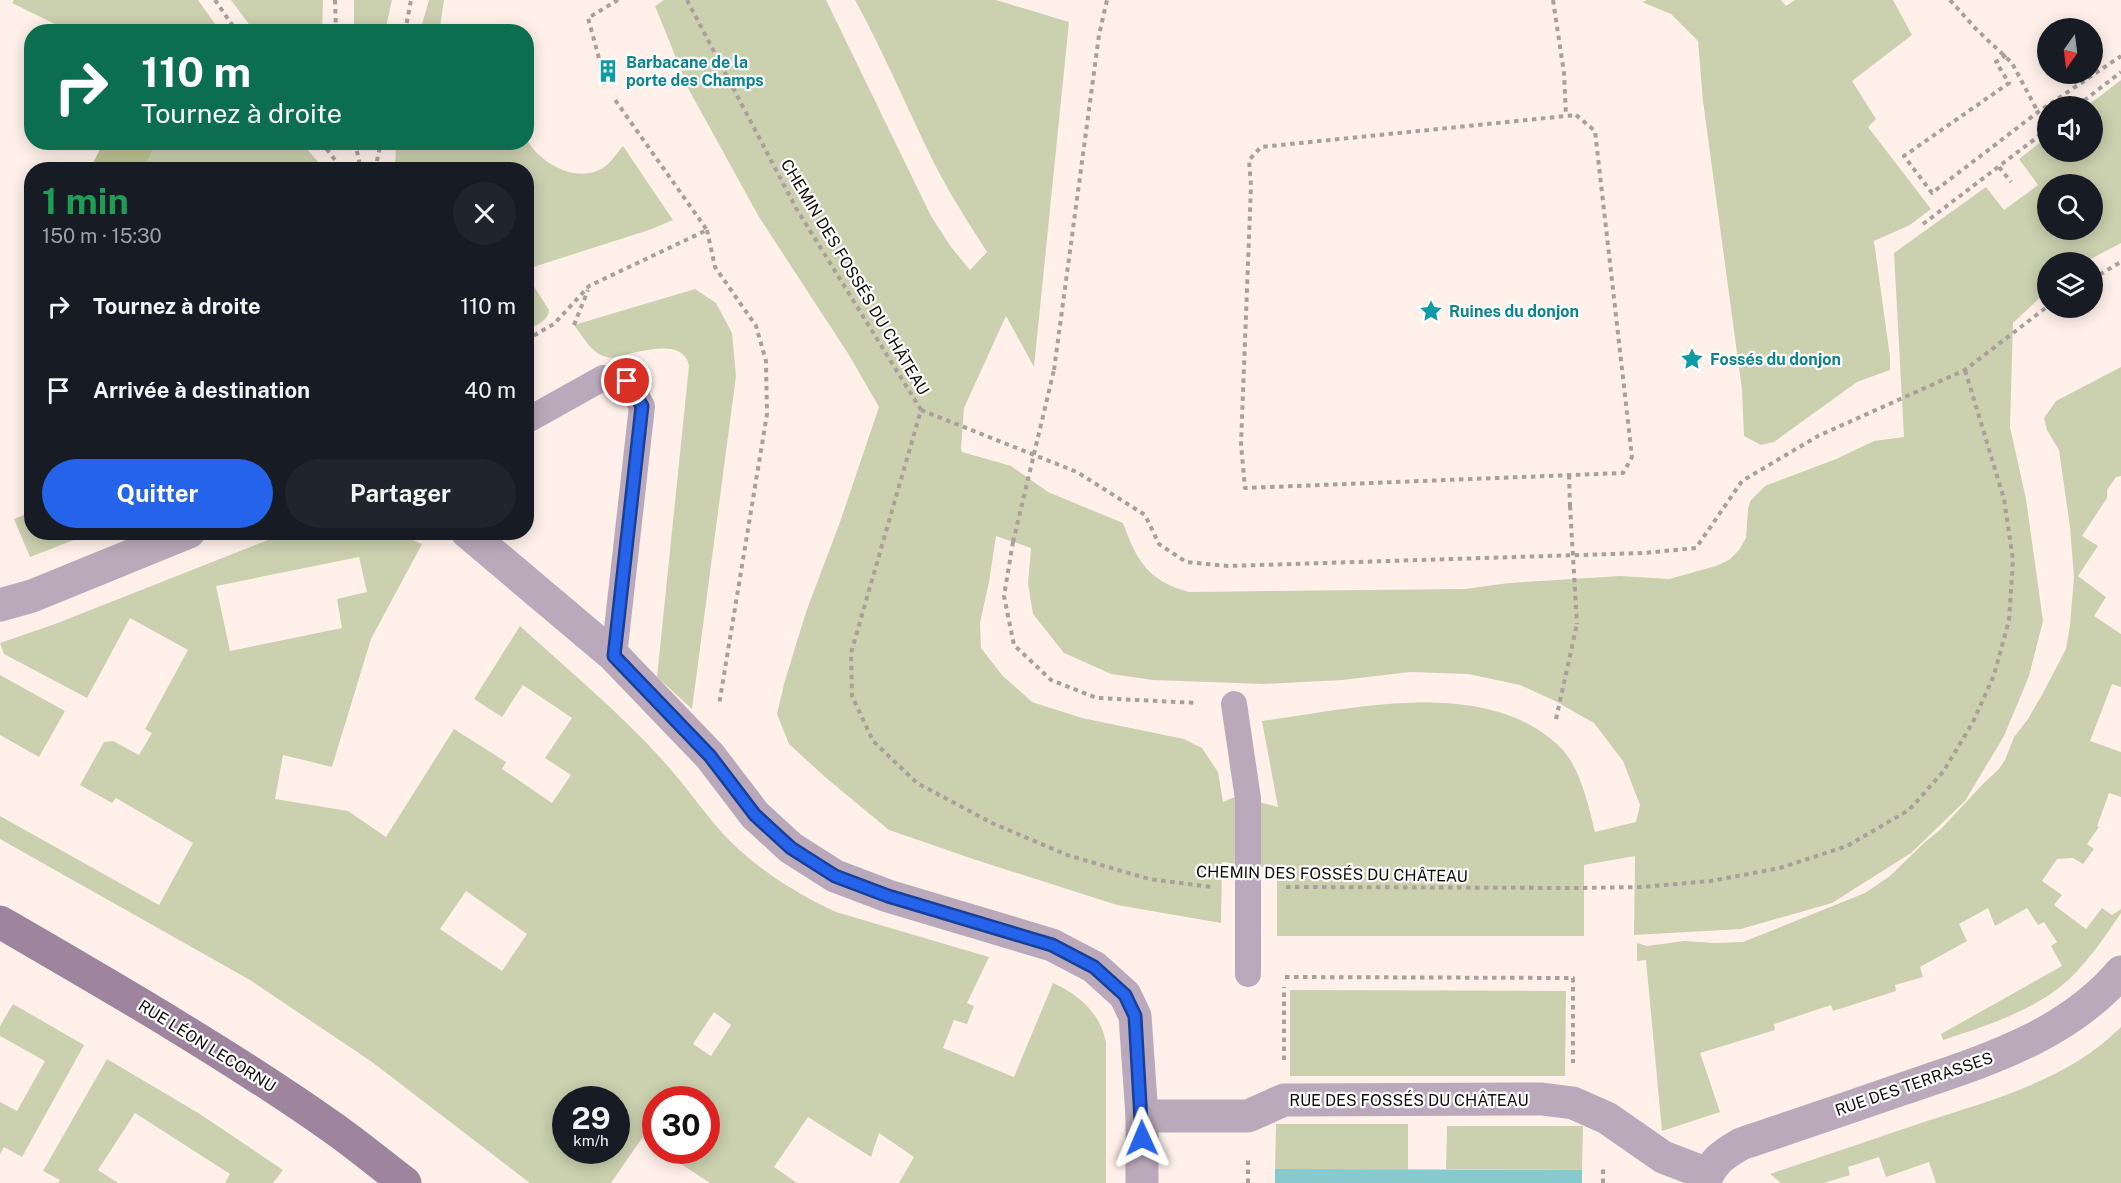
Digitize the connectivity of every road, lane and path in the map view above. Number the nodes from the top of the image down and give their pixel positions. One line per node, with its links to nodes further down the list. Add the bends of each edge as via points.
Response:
1 (215, 0): 9 (path)
2 (335, 0): 10 (path)
3 (411, 0): 11 (path)
4 (618, 0): 15 (path, via 588,18)
5 (687, 0): 35 (path, CHEMIN DES FOSSÉS DU CHÂTEAU, via 796,208)
6 (1107, 0): 42 (path, bridge, via 1054,370 1004,596 1014,645 1051,680 1097,698)
7 (1950, 0): 12 (path)
8 (1553, 1): 20 (path)
9 (232, 24)
10 (336, 24)
11 (406, 24)
12 (2006, 55): 19 (path); 19 (path, via 1996,62 2009,84 1904,156 1932,193)
13 (2121, 56): 16 (path)
14 (2121, 72): 17 (path)
15 (606, 84)
16 (2061, 96)
17 (2090, 96)
18 (614, 97): 27 (path)
19 (2037, 112)
20 (1566, 116): 37 (path, via 1576,116 1594,131 1632,457 1623,473); 37 (path, via 1261,147 1249,160 1241,444 1245,488)
21 (2037, 137): 24 (path)
22 (327, 150): 23 (path)
23 (337, 162)
24 (1999, 166): 25 (path); 26 (path)
25 (2011, 182)
26 (1923, 224)
27 (707, 230): 30 (path); 44 (path, via 715,267 756,326 766,361 767,414)
28 (2121, 262): 29 (path)
29 (2103, 273)
30 (589, 286): 32 (path); 33 (path, via 554,324)
31 (2037, 314): 34 (path)
32 (574, 325)
33 (534, 335)
34 (1965, 370): 35 (path, via 1818,436 1742,481 1696,548 1632,553 1228,566 1186,562 1159,544 1145,515 1077,472); 46 (path, CHEMIN DES FOSSÉS DU CHÂTEAU, via 2004,499 2013,560 2009,620 1994,675 1973,722 1943,772 1909,810 1847,846 1780,868 1711,881 1577,888)
35 (921, 410): 45 (path, CHEMIN DES FOSSÉS DU CHÂTEAU, via 851,653 852,696 873,741 917,783 992,823 1067,855 1149,879)
36 (534, 417): 41 (lane, via 603,378 627,381 642,406)
37 (1569, 475): 43 (path, bridge, via 1577,624)
38 (169, 540): 40 (street, via 32,596)
39 (476, 540): 41 (street)
40 (0, 605)
41 (614, 656): 44 (street)
42 (1234, 704): 49 (lane, bridge, via 1248,799)
43 (1556, 719)
44 (710, 756): 52 (street, via 755,815 791,848 835,876 1052,945 1094,967 1125,995 1135,1016)
45 (1213, 887)
46 (1282, 887)
47 (0, 922): 54 (main road, RUE LÉON LECORNU, via 232,1060 331,1126)
48 (2121, 972): 53 (street, RUE DES TERRASSES, via 2077,1014 2043,1034 1991,1059 1741,1144 1719,1157)
49 (1248, 974)
50 (1284, 1038): 51 (path, via 1284,978 1573,978)
51 (1573, 1041)
52 (1142, 1116): 53 (street, RUE DES FOSSÉS DU CHÂTEAU, via 1248,1116 1284,1100 1573,1103 1607,1118 1663,1157); 55 (street)
53 (1706, 1179)
54 (405, 1183)
55 (1142, 1183)

